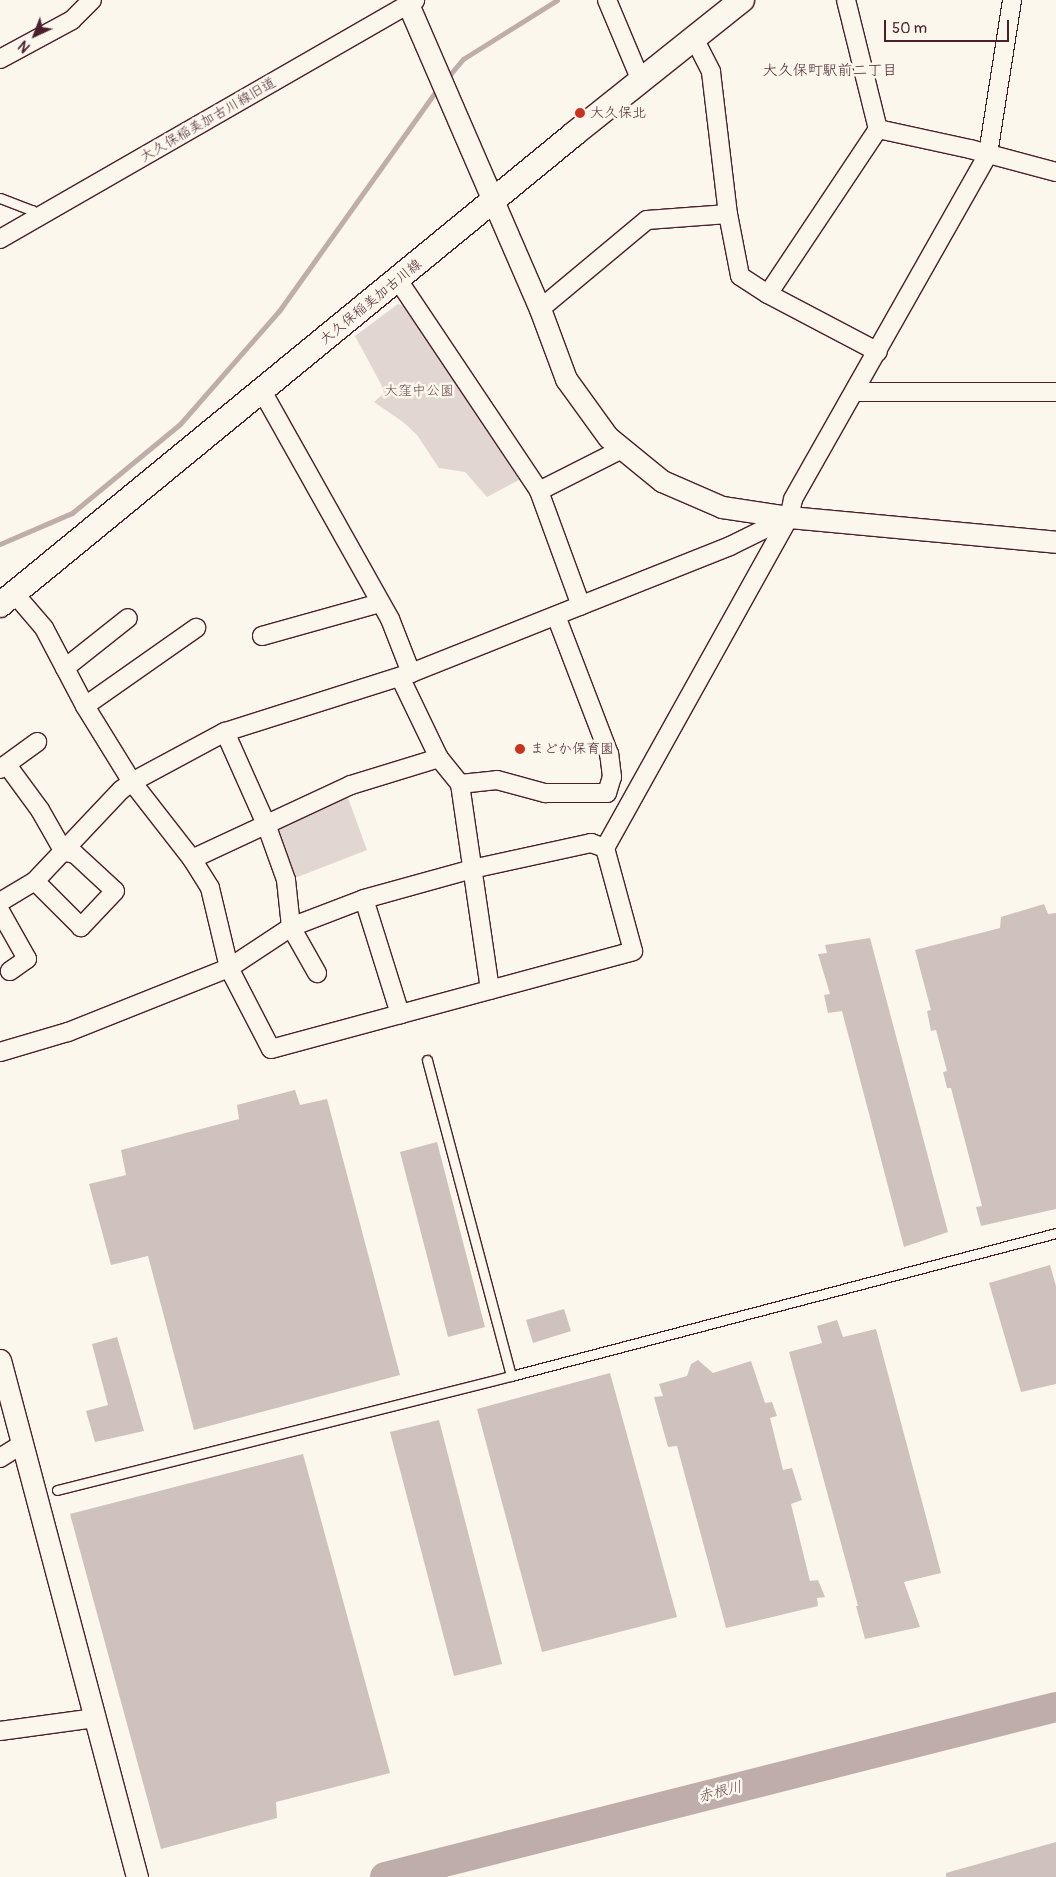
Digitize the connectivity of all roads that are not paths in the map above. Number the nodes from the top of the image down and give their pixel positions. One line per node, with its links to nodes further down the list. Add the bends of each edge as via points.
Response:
1 (92, 0): 8 (street, via 72,20)
2 (607, 0): 9 (street)
3 (742, 0): 7 (main road, 大久保稲美加古川線)
4 (846, 0): 10 (street)
5 (1012, 0): 11 (street)
6 (410, 1): 14 (street); 16 (street, 大久保稲美加古川線旧道)
7 (694, 38): 9 (main road, 大久保稲美加古川線); 15 (street, via 711,72)
8 (0, 59)
9 (641, 81): 14 (main road, 大久保稲美加古川線)
10 (878, 129): 11 (street); 19 (street)
11 (988, 154): 12 (street); 21 (street)
12 (1056, 172)
13 (0, 198): 16 (lane, via 32,210)
14 (492, 203): 18 (main road, 大久保稲美加古川線); 20 (street)
15 (728, 214): 19 (street, via 740,276); 20 (street, via 647,220)
16 (39, 217): 17 (street, 大久保稲美加古川線旧道)
17 (0, 239)
18 (398, 280): 22 (main road, 大久保稲美加古川線); 26 (street)
19 (768, 294): 21 (street)
20 (540, 308): 25 (street, via 566,379 608,437)
21 (878, 352): 23 (street)
22 (262, 391): 29 (main road, 大久保稲美加古川線); 30 (street)
23 (855, 392): 24 (street); 27 (street, via 793,499)
24 (1056, 392)
25 (622, 449): 26 (street); 27 (street, via 662,481 722,507)
26 (539, 491): 31 (street)
27 (789, 517): 28 (street); 31 (street, via 730,546); 46 (street)
28 (1056, 542)
29 (7, 599): 36 (street, via 44,628)
30 (380, 603): 35 (street); 37 (street, via 390,619)
31 (581, 606): 32 (street)
32 (556, 616): 37 (street); 43 (street, via 609,754)
33 (128, 618): 36 (street)
34 (196, 628): 38 (street)
35 (262, 636)
36 (64, 668): 38 (street)
37 (406, 675): 39 (street); 41 (street)
38 (85, 706): 44 (street)
39 (225, 732): 44 (street); 47 (street)
40 (38, 742): 42 (street)
41 (439, 758): 45 (street); 47 (street, via 351,785)
42 (4, 767): 49 (street, via 40,810)
43 (612, 777): 45 (street, via 607,793 545,793 497,780); 46 (street)
44 (132, 782): 49 (street); 50 (street)
45 (460, 784): 51 (street)
46 (636, 792): 48 (street)
47 (266, 824): 50 (street); 56 (street, via 286,880)
48 (605, 848): 51 (street, via 592,843); 60 (street, via 633,951)
49 (64, 852): 52 (street); 52 (street, via 75,854 114,890 81,926)
50 (192, 859): 57 (street, via 210,888)
51 (472, 869): 53 (street); 60 (street)
52 (35, 881): 54 (street)
53 (364, 899): 56 (street); 61 (street)
54 (0, 902)
55 (0, 910): 58 (street, via 27,959)
56 (291, 927): 57 (street); 59 (street)
57 (229, 968): 61 (street, via 271,1049); 62 (street, via 68,1032)
58 (10, 971)
59 (318, 973)
60 (490, 990): 61 (street)
61 (400, 1014)
62 (0, 1052)
63 (427, 1060): 66 (lane)
64 (1056, 1233): 66 (lane)
65 (0, 1360): 67 (street)
66 (511, 1376): 69 (lane)
67 (22, 1444): 68 (street); 70 (street)
68 (0, 1458)
69 (57, 1490)
70 (95, 1718): 71 (street); 72 (street)
71 (0, 1731)
72 (137, 1877)

